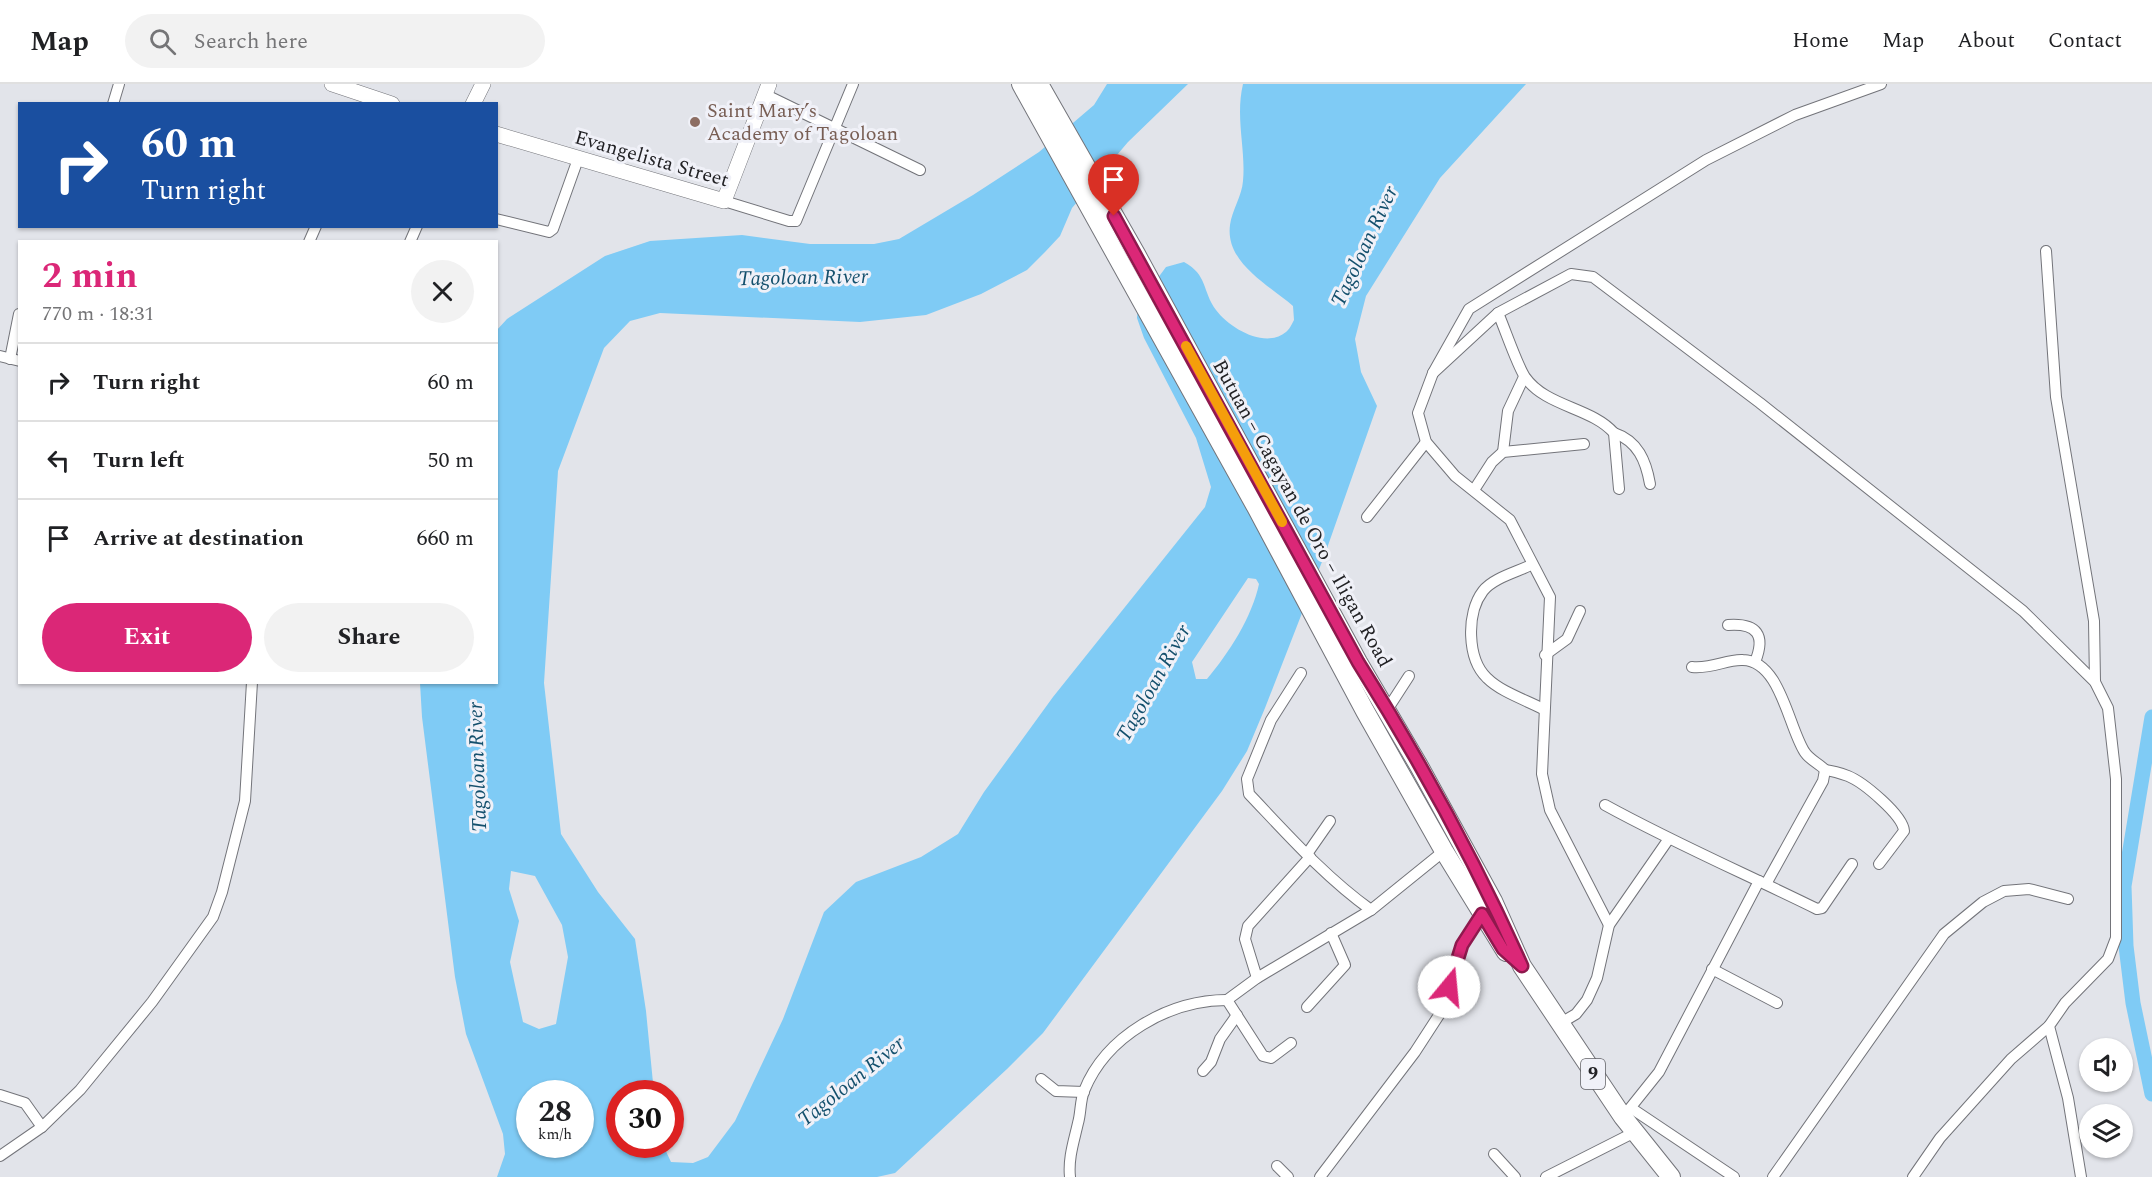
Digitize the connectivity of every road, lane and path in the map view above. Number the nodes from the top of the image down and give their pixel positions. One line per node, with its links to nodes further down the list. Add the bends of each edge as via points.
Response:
1 (119, 84): 10 (street)
2 (332, 84): 9 (street)
3 (483, 84): 11 (street)
4 (853, 84): 12 (street)
5 (1021, 84): 33 (highway, Butuan – Cagayan de Oro – Iligan Road / 9)
6 (1039, 84): 33 (highway, Butuan – Cagayan de Oro – Iligan Road / 9, via 1136,254)
7 (1881, 84): 22 (street, via 1795,115 1706,160 1469,309)
8 (767, 89): 12 (street); 16 (street)
9 (370, 100)
10 (113, 102)
11 (474, 102)
12 (835, 127): 15 (street); 16 (street, Evangelista Street, via 796,221)
13 (498, 135): 14 (street, Evangelista Street)
14 (578, 159): 16 (street, Evangelista Street); 17 (street, via 553,229 549,232)
15 (920, 171)
16 (724, 201)
17 (498, 219)
18 (2046, 251): 41 (street, via 2056,397 2094,621)
19 (1498, 313): 22 (street); 23 (street); 41 (street, via 1571,274 1593,277 2023,611)
20 (18, 319): 21 (street)
21 (10, 359)
22 (1433, 373): 25 (street, via 1419,408)
23 (1524, 377): 24 (street, via 1539,392); 27 (street, via 1508,411)
24 (1614, 433): 28 (street, via 1636,446 1647,465); 29 (street)
25 (1426, 442): 30 (street, via 1455,476); 31 (street)
26 (1584, 444): 27 (street)
27 (1503, 452): 30 (street)
28 (1650, 484)
29 (1619, 489)
30 (1474, 490): 32 (street, via 1510,520)
31 (1367, 518)
32 (1531, 565): 36 (street, via 1550,597); 43 (street, via 1482,592 1471,628 1471,642 1480,670 1488,680)
33 (1317, 603): 44 (highway, Butuan – Cagayan de Oro – Iligan Road / 9); 49 (highway, Butuan – Cagayan de Oro – Iligan Road / 9)
34 (1580, 611): 36 (street, via 1568,639)
35 (1728, 625): 37 (street, via 1753,628 1759,635)
36 (1545, 655): 43 (street)
37 (1755, 662): 38 (street); 45 (street, via 1769,671 1806,754)
38 (1692, 667)
39 (1301, 673): 50 (street, via 1271,720 1246,779 1249,794)
40 (1409, 676): 44 (street)
41 (2096, 682): 67 (street, via 2108,708 2116,779 2117,931 2108,959 2065,1003)
42 (252, 684): 74 (street, via 245,801 213,917 152,1002 80,1090)
43 (1544, 709): 57 (street, via 1542,774 1546,799)
44 (1387, 710): 59 (highway, Butuan – Cagayan de Oro – Iligan Road / 9, via 1493,901)
45 (1825, 770): 52 (street, via 1865,785 1902,821 1904,831); 53 (street, via 1823,781)
46 (1605, 805): 48 (street)
47 (1330, 821): 50 (street)
48 (1668, 840): 53 (street); 57 (street)
49 (1444, 851): 55 (street); 56 (highway, Butuan – Cagayan de Oro – Iligan Road / 9)
50 (1309, 855): 55 (street, via 1346,892); 61 (street, via 1248,926 1245,939)
51 (1852, 864): 53 (street, via 1820,909)
52 (1879, 864)
53 (1763, 882): 60 (street)
54 (2068, 899): 86 (street, via 2029,889 2004,891 1983,902 1944,934)
55 (1371, 910): 58 (street)
56 (1482, 914): 59 (highway, Butuan – Cagayan de Oro – Iligan Road / 9, via 1503,949); 81 (street, via 1462,945 1439,1015)
57 (1609, 925): 66 (street, via 1597,978 1587,1000 1576,1014)
58 (1331, 933): 61 (street); 64 (street, via 1344,959 1343,969)
59 (1522, 966): 66 (highway, Butuan – Cagayan de Oro – Iligan Road / 9)
60 (1712, 969): 63 (street); 73 (street, via 1659,1072)
61 (1257, 978): 62 (street)
62 (1227, 1000): 65 (street); 71 (street, via 1196,1002 1127,1034 1110,1051)
63 (1777, 1003)
64 (1306, 1007)
65 (1237, 1016): 68 (street, via 1266,1058); 69 (street)
66 (1559, 1024): 73 (highway, Butuan – Cagayan de Oro – Iligan Road / 9)
67 (2049, 1026): 87 (street, via 2011,1059 1940,1138); 88 (street, via 2068,1098)
68 (1292, 1043)
69 (1203, 1071)
70 (1041, 1078): 71 (street, via 1056,1091)
71 (1084, 1092): 79 (street, via 1070,1155)
72 (0, 1095): 74 (street, via 25,1103)
73 (1627, 1113): 75 (highway, Butuan – Cagayan de Oro – Iligan Road / 9); 85 (street)
74 (42, 1127): 77 (street)
75 (1635, 1132): 83 (street); 84 (highway, Butuan – Cagayan de Oro – Iligan Road / 9)
76 (1494, 1154): 82 (street)
77 (0, 1156)
78 (1277, 1166): 80 (street)
79 (1070, 1177)
80 (1288, 1177)
81 (1320, 1177)
82 (1515, 1177)
83 (1546, 1177)
84 (1671, 1177)
85 (1734, 1177)
86 (1773, 1177)
87 (1913, 1177)
88 (2081, 1177)

